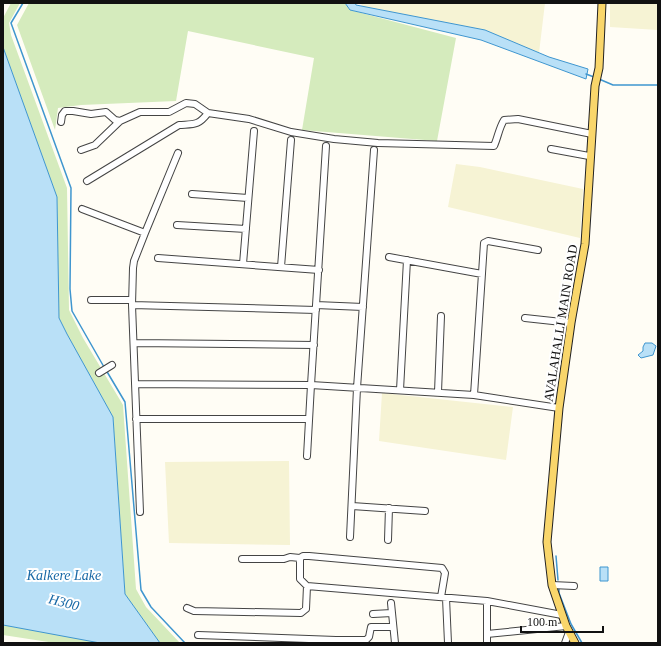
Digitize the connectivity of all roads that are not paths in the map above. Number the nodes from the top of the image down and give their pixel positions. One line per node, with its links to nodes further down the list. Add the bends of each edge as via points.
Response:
1 (602, 3): 6 (main road, AVALAHALLI MAIN ROAD)
2 (208, 113): 3 (street, via 195,104 186,103 169,112 140,112); 6 (street, via 249,119 291,132 378,143 494,146 500,126 504,120 511,119); 14 (street, via 200,123 179,126)
3 (120, 121): 4 (street, via 106,112 91,114 72,111 65,112); 10 (street, via 96,145)
4 (60, 122)
5 (254, 131): 16 (street)
6 (592, 134): 13 (main road, AVALAHALLI MAIN ROAD)
7 (291, 140): 26 (street)
8 (326, 146): 27 (street)
9 (551, 149): 13 (street)
10 (81, 150)
11 (374, 150): 31 (street)
12 (178, 153): 20 (street)
13 (589, 156): 35 (main road, AVALAHALLI MAIN ROAD, via 585,244)
14 (87, 181)
15 (192, 194): 16 (street)
16 (248, 198): 19 (street)
17 (82, 209): 20 (street)
18 (177, 225): 19 (street)
19 (246, 229): 25 (street)
20 (145, 233): 30 (street, via 134,260)
21 (538, 250): 28 (street, via 486,241)
22 (389, 257): 24 (street)
23 (158, 258): 25 (street)
24 (407, 260): 28 (street); 41 (street)
25 (243, 264): 26 (street)
26 (281, 267): 27 (street)
27 (319, 270): 32 (street)
28 (482, 274): 43 (street)
29 (91, 300): 30 (street)
30 (132, 302): 32 (street); 36 (street)
31 (363, 307): 32 (street); 40 (street)
32 (316, 308): 37 (street)
33 (442, 316): 42 (street)
34 (525, 318): 35 (street)
35 (571, 323): 44 (main road, AVALAHALLI MAIN ROAD)
36 (134, 343): 37 (street); 38 (street)
37 (314, 345): 39 (street)
38 (135, 384): 39 (street); 45 (street)
39 (311, 385): 40 (street); 46 (street)
40 (357, 388): 41 (street); 48 (street)
41 (400, 390): 42 (street)
42 (438, 392): 43 (street)
43 (474, 395): 44 (street)
44 (559, 408): 56 (main road, AVALAHALLI MAIN ROAD, via 547,542)
45 (136, 419): 46 (street); 51 (street)
46 (309, 420): 47 (street)
47 (307, 456)
48 (352, 506): 49 (street); 52 (street)
49 (389, 508): 50 (street); 53 (street)
50 (425, 511)
51 (140, 512)
52 (350, 537)
53 (388, 540)
54 (300, 558): 55 (street); 57 (street, via 300,579); 59 (street, via 309,556 442,568 445,573)
55 (242, 559)
56 (552, 585): 58 (street); 65 (main road, AVALAHALLI MAIN ROAD)
57 (306, 586): 59 (street); 62 (street, via 306,608 301,613 194,611)
58 (574, 586)
59 (443, 598): 60 (street); 72 (street)
60 (487, 601): 65 (street); 68 (street)
61 (392, 603): 63 (street)
62 (187, 608)
63 (392, 613): 64 (street); 66 (street)
64 (373, 614)
65 (562, 615): 67 (main road, AVALAHALLI MAIN ROAD)
66 (393, 627): 70 (street, via 370,627 366,640); 71 (street)
67 (567, 629): 68 (street); 74 (street); 75 (main road, AVALAHALLI MAIN ROAD)
68 (487, 634): 73 (street)
69 (198, 635): 70 (street)
70 (247, 640)
71 (395, 643)
72 (448, 643)
73 (488, 643)
74 (565, 643)
75 (575, 643)

